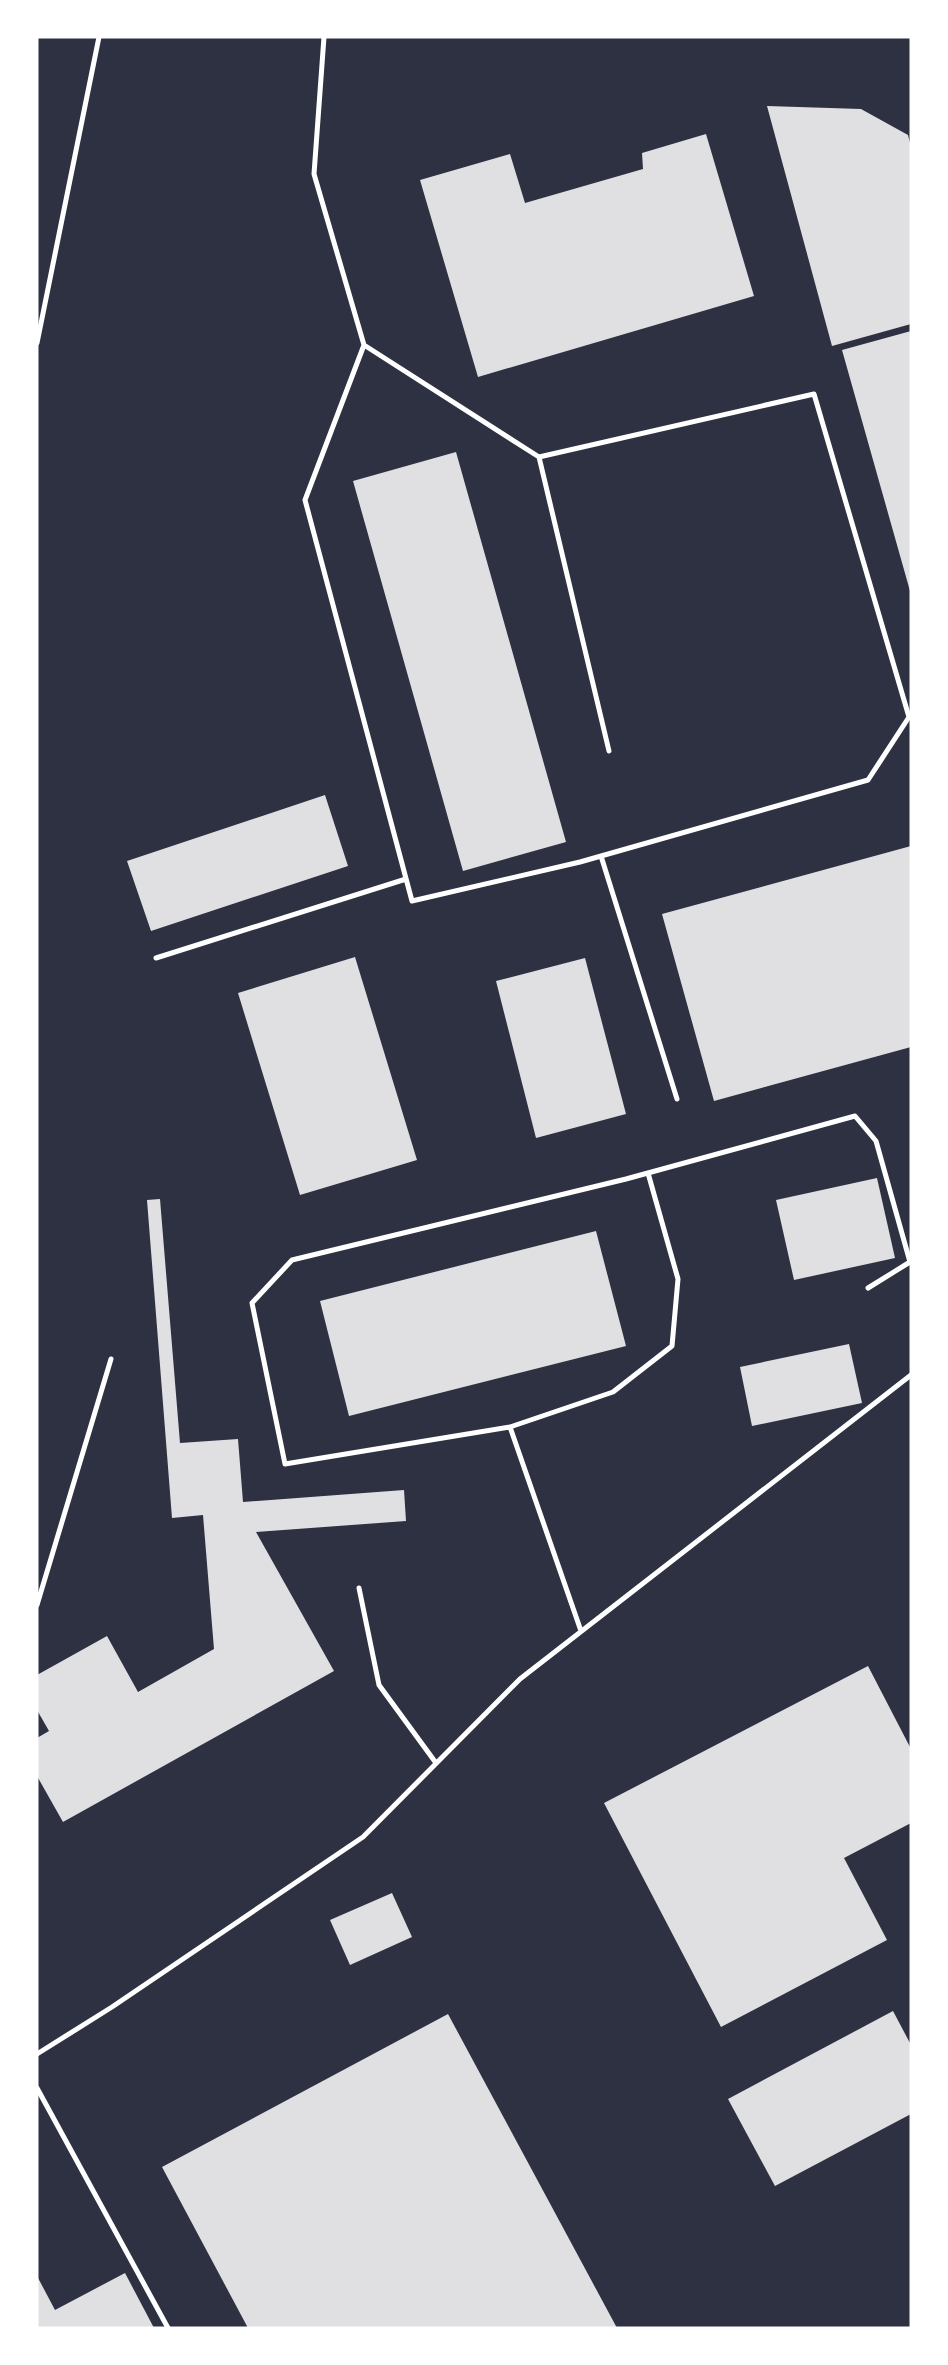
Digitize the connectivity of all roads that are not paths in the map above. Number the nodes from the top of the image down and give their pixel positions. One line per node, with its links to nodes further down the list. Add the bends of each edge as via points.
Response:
1 (99, 37): 3 (lane)
2 (324, 37): 4 (lane, via 314,174)
3 (37, 343)
4 (364, 345): 5 (lane); 8 (lane, via 305,500)
5 (539, 457): 6 (lane); 7 (lane, via 814,394 909,717 868,780)
6 (610, 751)
7 (601, 856): 8 (lane, via 412,901); 10 (lane)
8 (405, 879): 9 (lane)
9 (156, 958)
10 (677, 1099)
11 (648, 1173): 12 (lane, via 855,1116 876,1141 910,1262); 15 (lane, via 678,1279 672,1346 613,1392); 15 (lane, via 292,1260 252,1303 285,1464)
12 (868, 1288)
13 (111, 1359): 17 (lane)
14 (911, 1375): 18 (lane)
15 (510, 1427): 18 (lane)
16 (359, 1588): 19 (lane, via 379,1685)
17 (37, 1605)
18 (581, 1631): 19 (lane, via 520,1679)
19 (436, 1763): 20 (lane, via 363,1837)
20 (37, 2054)
21 (37, 2088): 22 (lane)
22 (168, 2328)

